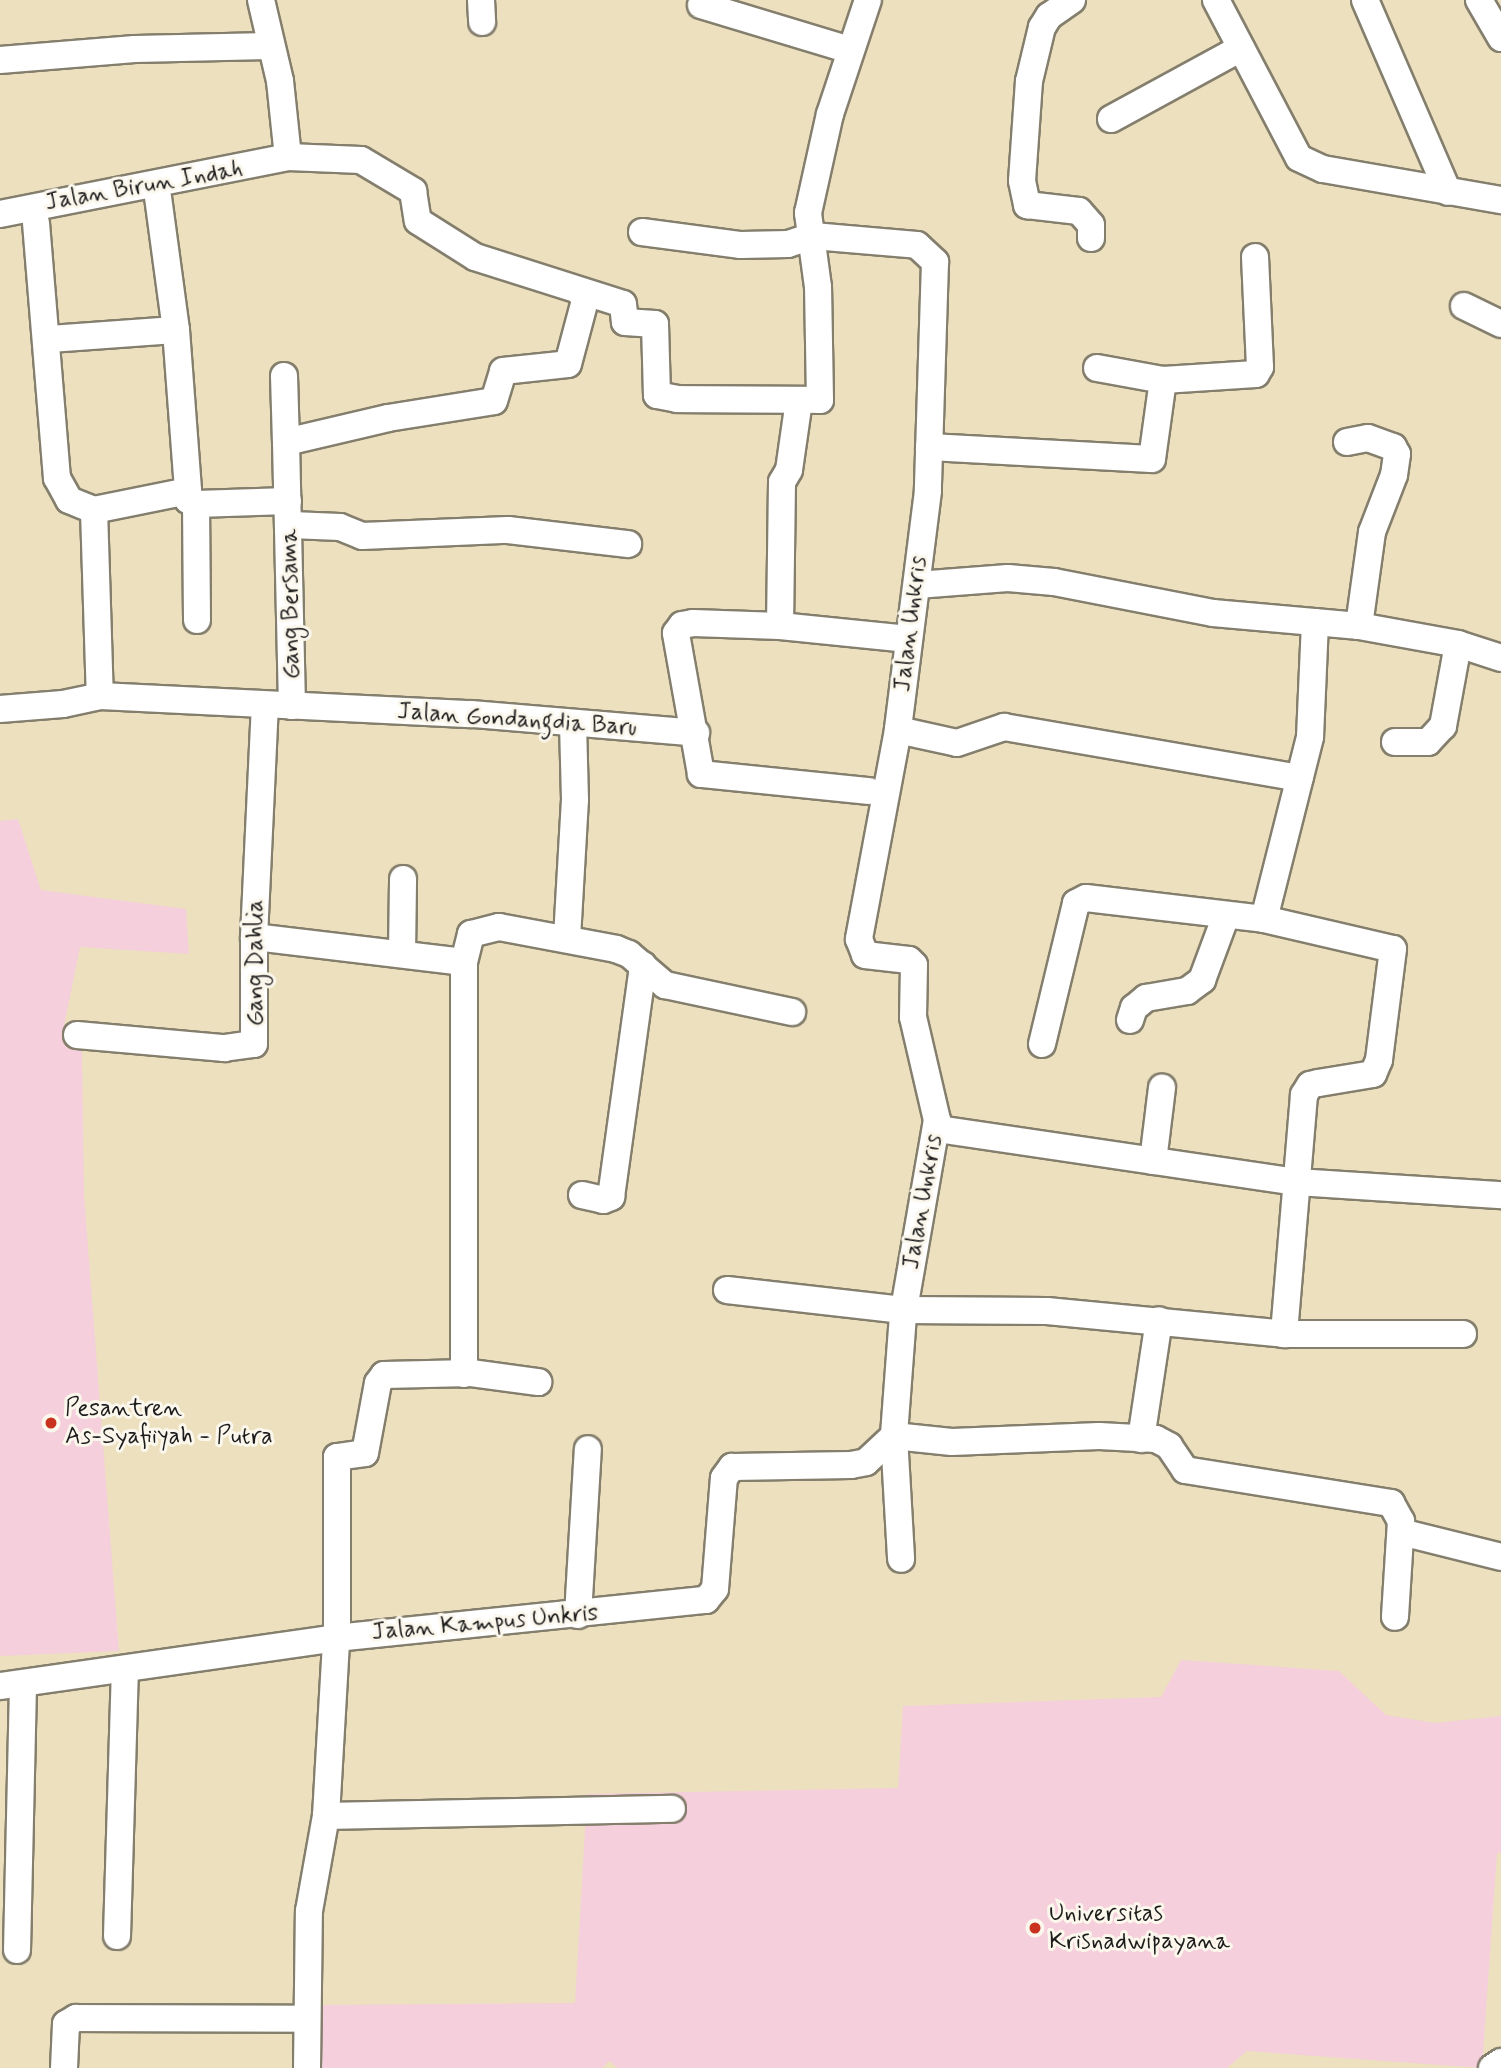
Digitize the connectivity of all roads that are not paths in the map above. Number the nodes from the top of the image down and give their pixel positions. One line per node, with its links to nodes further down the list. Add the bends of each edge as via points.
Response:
1 (261, 0): 9 (street)
2 (868, 0): 11 (street)
3 (1072, 0): 22 (street, via 1042,27 1029,81 1022,181 1027,205 1079,211 1091,225)
4 (1216, 0): 10 (street)
5 (1365, 0): 16 (street)
6 (1479, 0): 8 (street)
7 (701, 5): 11 (street)
8 (1501, 38)
9 (269, 46): 12 (street, via 135,49); 14 (street, via 280,81)
10 (1241, 48): 13 (street); 16 (street, via 1299,158 1323,169)
11 (850, 50): 21 (street, via 813,183 808,213)
12 (0, 60)
13 (1111, 119)
14 (288, 158): 15 (street, Jalan Birun Indah); 25 (street, Jalan Birun Indah, via 335,156 380,167 415,192 418,221 464,250)
15 (164, 190): 18 (street, Jalan Birun Indah); 24 (street); 28 (street)
16 (1448, 192): 17 (street)
17 (1501, 200)
18 (0, 214)
19 (36, 223): 29 (street)
20 (642, 232): 21 (street, Jalan Unkris, via 769,246)
21 (813, 236): 33 (street, via 820,400); 36 (street, Jalan Unkris, via 917,245 935,262)
22 (1091, 239)
23 (1255, 257): 32 (street, via 1260,367 1256,374)
24 (179, 285)
25 (580, 292): 33 (street, via 623,304 625,322 655,324 657,395 677,400); 34 (street, via 585,300 568,364 503,371 495,401 388,418)
26 (1464, 306): 27 (street)
27 (1501, 324)
28 (176, 330): 29 (street); 37 (street)
29 (49, 339): 38 (street, via 58,478 69,500)
30 (1097, 368): 32 (street)
31 (284, 376): 34 (street, Gang Bersama)
32 (1163, 380): 36 (street, via 1152,459)
33 (799, 401): 44 (street, via 789,470 782,482)
34 (286, 442): 39 (street, Gang Bersama)
35 (1347, 442): 45 (street, via 1368,438 1393,447 1397,454 1394,475 1374,522)
36 (929, 447): 41 (street, Jalan Unkris)
37 (192, 498): 38 (street); 39 (street); 42 (street)
38 (94, 510): 49 (street)
39 (290, 513): 40 (street, via 362,536 508,530); 51 (street, Gang Bersama)
40 (628, 544)
41 (917, 585): 43 (street, via 1008,578 1054,582 1213,613); 46 (street, Jalan Unkris)
42 (197, 620)
43 (1315, 622): 45 (street); 57 (street, via 1310,737)
44 (779, 626): 46 (street); 55 (street, via 682,625 676,633 676,647)
45 (1359, 626): 47 (street)
46 (908, 639): 54 (street, Jalan Unkris)
47 (1458, 644): 48 (street); 56 (street, via 1438,734 1428,743)
48 (1501, 659)
49 (100, 696): 50 (street, Jalan Gondangdia Baru); 52 (street, Jalan Gondangdia Baru)
50 (265, 705): 51 (street, Jalan Gondangdia Baru); 62 (street, Gang Dahlia)
51 (292, 706): 53 (street, Jalan Gondangdia Baru)
52 (0, 709)
53 (573, 723): 55 (street, Jalan Gondangdia Baru); 63 (street, via 575,800)
54 (898, 730): 57 (street, via 957,743 1004,727); 72 (street, Jalan Unkris, via 859,948 865,955 909,960 914,965 913,1017)
55 (696, 733): 58 (street, via 701,774)
56 (1395, 742)
57 (1300, 778): 61 (street)
58 (869, 791)
59 (403, 879): 64 (street)
60 (1226, 918): 61 (street); 68 (street, via 1202,980 1187,992 1146,998 1134,1008); 70 (street, via 1101,898 1076,903)
61 (1264, 919): 74 (street, via 1386,945 1395,956 1373,1074 1310,1085 1304,1095)
62 (254, 937): 64 (street); 69 (street, Gang Dahlia, via 254,1044 224,1048)
63 (567, 938): 65 (street, via 482,928 467,940); 66 (street, via 616,949)
64 (402, 954): 65 (street)
65 (464, 962): 82 (street)
66 (643, 965): 67 (street, via 673,987); 75 (street, via 611,1197 603,1200)
67 (792, 1013)
68 (1130, 1020)
69 (77, 1035)
70 (1042, 1044)
71 (1162, 1088): 73 (street)
72 (937, 1129): 73 (street); 78 (street, Jalan Unkris)
73 (1153, 1161): 74 (street)
74 (1298, 1182): 76 (street); 80 (street)
75 (582, 1195)
76 (1501, 1195)
77 (727, 1290): 78 (street)
78 (904, 1310): 79 (street, via 1047,1311); 84 (street, Jalan Unkris)
79 (1159, 1320): 80 (street); 85 (street)
80 (1284, 1334): 81 (street)
81 (1463, 1334)
82 (464, 1374): 83 (street); 92 (street, via 384,1375 378,1383 365,1453 337,1457)
83 (538, 1382)
84 (894, 1436): 85 (street, via 952,1442 1099,1436); 89 (street, Jalan Unkris); 90 (street, Jalan Kampus Unkris, via 866,1461 850,1465 732,1467 724,1478 712,1597)
85 (1141, 1439): 87 (street, via 1164,1441 1185,1470 1391,1503 1398,1512)
86 (588, 1449): 90 (street)
87 (1401, 1532): 88 (street); 91 (street)
88 (1501, 1557)
89 (901, 1559)
90 (578, 1615): 92 (street, Jalan Kampus Unkris)
91 (1395, 1617)
92 (336, 1638): 93 (street, Jalan Kampus Unkris); 96 (street)
93 (125, 1671): 94 (street, Jalan Kampus Unkris); 97 (street)
94 (11, 1685): 98 (street)
95 (672, 1809): 96 (street)
96 (326, 1816): 99 (street, via 309,1911)
97 (117, 1936)
98 (17, 1950)
99 (307, 2020): 101 (street); 102 (street, via 76,2018 66,2024)
100 (1501, 2062): 103 (street)
101 (307, 2067)
102 (64, 2068)
103 (1492, 2068)

